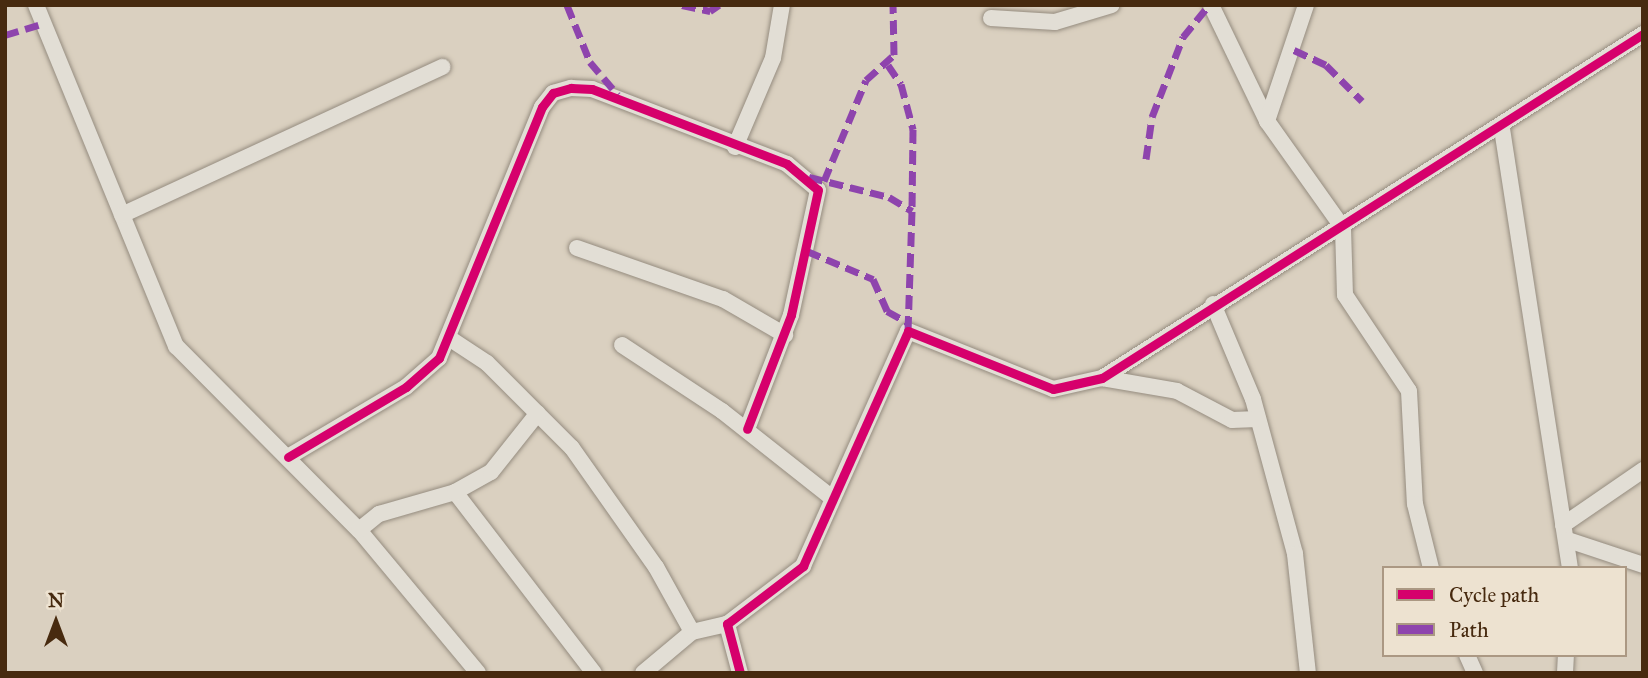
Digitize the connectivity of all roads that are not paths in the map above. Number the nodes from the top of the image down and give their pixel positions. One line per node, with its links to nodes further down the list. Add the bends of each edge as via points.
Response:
1 (36, 5): 12 (street)
2 (782, 5): 11 (street, via 773,58)
3 (1112, 5): 6 (street, via 1055,22)
4 (1211, 5): 9 (street)
5 (1306, 5): 9 (street)
6 (991, 18)
7 (1643, 34): 10 (street)
8 (443, 67): 12 (street)
9 (1268, 121): 13 (street)
10 (1502, 129): 13 (street); 28 (street)
11 (735, 147): 16 (street, via 787,164 818,190); 17 (street, via 593,89 553,93)
12 (122, 215): 23 (street, via 176,346)
13 (1343, 228): 15 (street); 30 (street, via 1345,295 1409,391 1415,504)
14 (577, 248): 16 (street, via 723,299)
15 (1213, 304): 19 (street); 21 (street)
16 (785, 335): 22 (street)
17 (449, 338): 20 (street, via 487,363); 23 (street, via 428,372)
18 (622, 345): 22 (street)
19 (1102, 378): 21 (street, via 1125,387 1177,391 1232,420); 26 (street, via 1053,389 908,331)
20 (538, 413): 25 (street, via 503,464); 33 (street, via 572,448 633,534)
21 (1258, 419): 39 (street, via 1295,554)
22 (747, 429): 26 (street)
23 (288, 457): 27 (street)
24 (1643, 470): 28 (street)
25 (455, 492): 27 (street, via 394,508); 36 (street)
26 (831, 496): 32 (street, via 803,566)
27 (359, 530): 35 (street)
28 (1566, 532): 29 (street); 31 (street)
29 (1643, 565)
30 (1430, 566)
31 (1570, 566)
32 (727, 624): 33 (street); 38 (street)
33 (692, 632): 37 (street)
34 (1468, 657): 40 (street)
35 (478, 673)
36 (594, 673)
37 (643, 673)
38 (740, 673)
39 (1308, 673)
40 (1475, 673)

